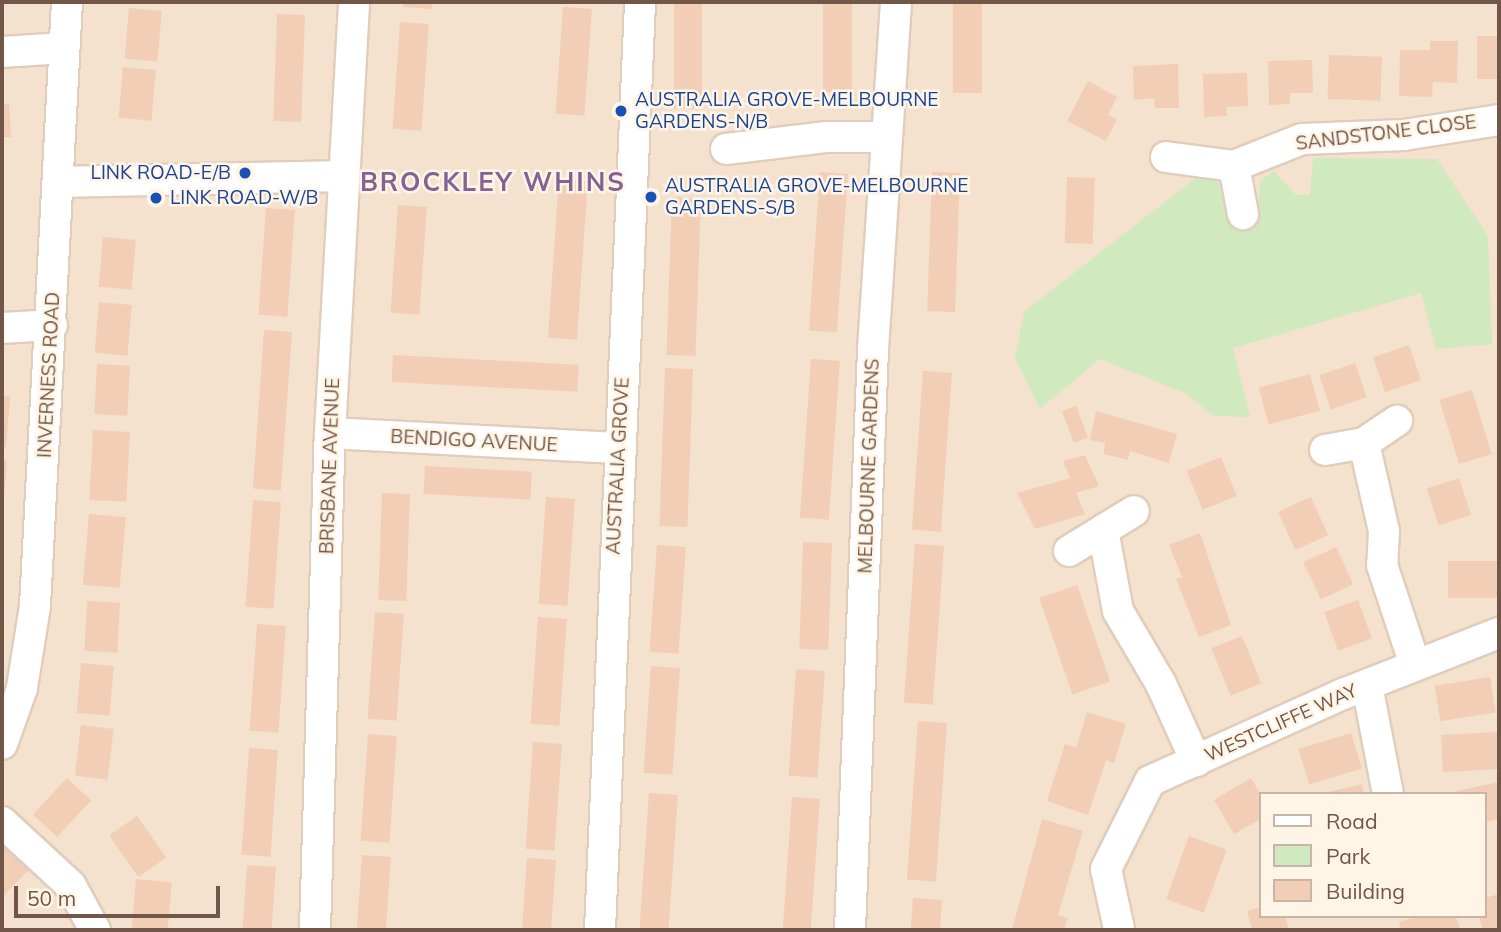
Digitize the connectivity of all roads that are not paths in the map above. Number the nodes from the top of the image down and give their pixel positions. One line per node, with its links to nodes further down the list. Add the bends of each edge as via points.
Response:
1 (67, 2): 5 (street, INVERNESS ROAD)
2 (354, 2): 12 (street, BRISBANE AVENUE)
3 (640, 2): 20 (street, AUSTRALIA GROVE, via 635,188)
4 (896, 2): 8 (street, MELBOURNE GARDENS)
5 (64, 48): 6 (street); 13 (street, INVERNESS ROAD)
6 (2, 52)
7 (1499, 120): 11 (street, SANDSTONE CLOSE, via 1404,135 1302,139)
8 (885, 137): 9 (street, via 827,137); 35 (street, MELBOURNE GARDENS)
9 (726, 149)
10 (1166, 158): 11 (street, SANDSTONE CLOSE)
11 (1234, 166): 14 (street)
12 (343, 176): 13 (street); 18 (street, BRISBANE AVENUE)
13 (59, 182): 15 (street, INVERNESS ROAD)
14 (1243, 214)
15 (52, 325): 16 (street); 28 (street, INVERNESS ROAD, via 31,644)
16 (2, 328)
17 (1397, 421): 19 (street)
18 (330, 433): 20 (street, BENDIGO AVENUE); 33 (street, BRISBANE AVENUE)
19 (1364, 443): 21 (street); 26 (street, via 1384,531 1382,565)
20 (617, 448): 34 (street, AUSTRALIA GROVE)
21 (1325, 450)
22 (1134, 511): 23 (street)
23 (1103, 530): 24 (street); 29 (street, WESTCLIFFE WAY, via 1118,611 1161,684)
24 (1069, 551)
25 (1499, 633): 26 (street, WESTCLIFFE WAY)
26 (1415, 664): 27 (street, WESTCLIFFE WAY)
27 (1367, 685): 29 (street, WESTCLIFFE WAY); 30 (street, WESTCLIFFE WAY)
28 (2, 744)
29 (1196, 761): 36 (street, WESTCLIFFE WAY, via 1150,781 1106,869)
30 (1388, 792)
31 (2, 822): 32 (street, via 71,886)
32 (95, 930)
33 (314, 930)
34 (600, 930)
35 (850, 930)
36 (1120, 930)

